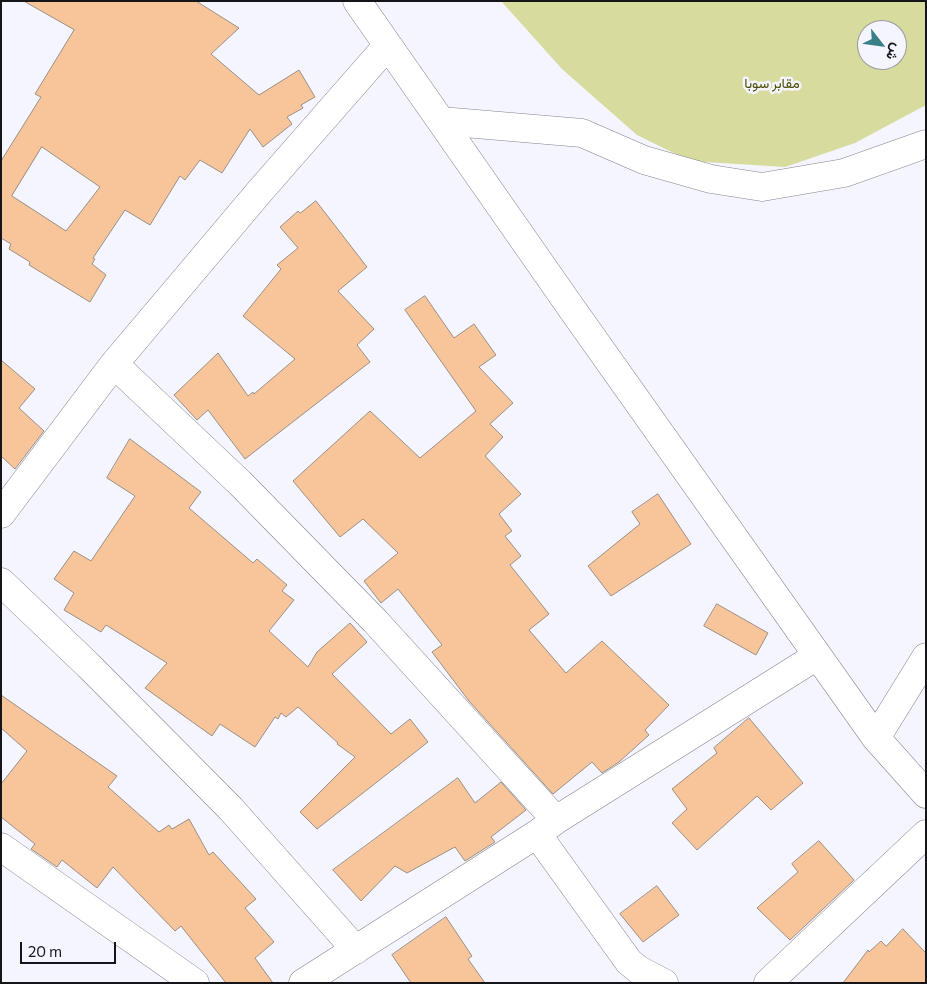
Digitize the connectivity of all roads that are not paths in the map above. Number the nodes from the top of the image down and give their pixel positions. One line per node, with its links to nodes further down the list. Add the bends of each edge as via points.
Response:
1 (357, 1): 2 (street)
2 (387, 46): 3 (street); 5 (street)
3 (440, 121): 4 (street, via 582,133 644,160 711,179 762,186 844,173); 8 (street)
4 (926, 144)
5 (114, 364): 6 (street); 12 (street, via 240,483 368,614)
6 (1, 514)
7 (1, 582): 15 (street, via 231,809)
8 (817, 656): 10 (street); 12 (street)
9 (926, 657): 10 (street)
10 (876, 738): 11 (street)
11 (926, 794)
12 (547, 827): 15 (street); 18 (street, via 629,962)
13 (926, 834): 19 (street)
14 (1, 847): 16 (street)
15 (356, 950): 17 (street)
16 (195, 983)
17 (303, 983)
18 (664, 983)
19 (768, 983)

